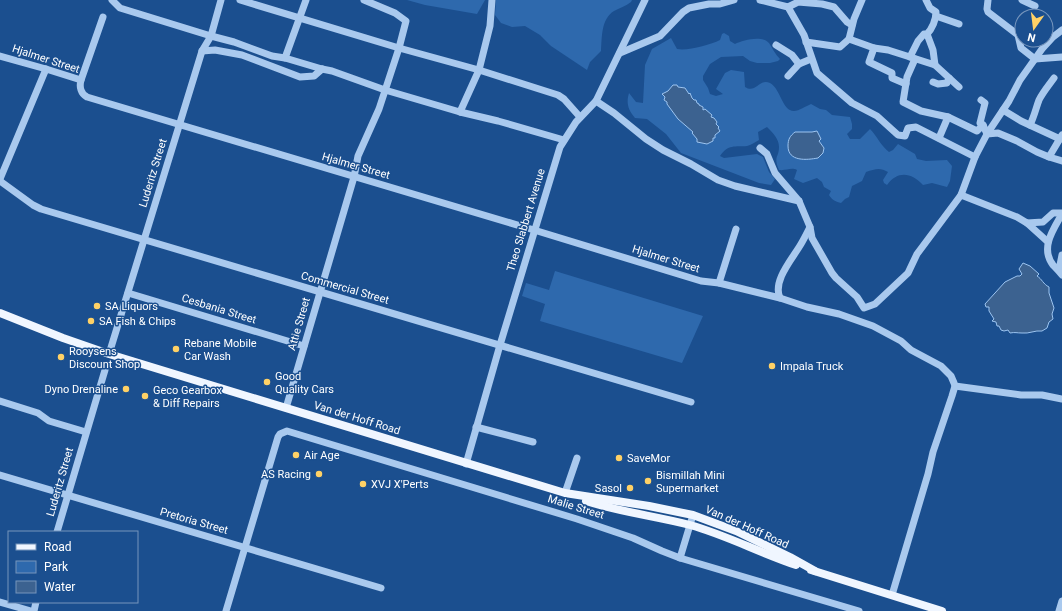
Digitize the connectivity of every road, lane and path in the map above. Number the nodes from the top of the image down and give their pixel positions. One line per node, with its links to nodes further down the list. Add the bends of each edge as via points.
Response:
1 (112, 0): 24 (street, via 120,8)
2 (221, 0): 24 (street, Luderitz Street)
3 (240, 0): 19 (street)
4 (306, 0): 19 (street)
5 (364, 0): 28 (street, Attie Street, via 395,13 406,21)
6 (492, 0): 44 (street, via 490,26)
7 (645, 0): 31 (street, Theo Slabbert Avenue)
8 (730, 0): 31 (street, via 720,4 689,8 660,36)
9 (760, 0): 16 (street)
10 (862, 0): 21 (street)
11 (926, 0): 17 (street, via 930,8 936,12)
12 (988, 0): 38 (street, via 988,12 1018,35 1021,48)
13 (1022, 0): 15 (street)
14 (823, 2): 16 (street, via 798,2); 21 (street, via 835,8)
15 (1035, 6)
16 (788, 7): 26 (street)
17 (936, 16): 20 (street); 23 (street)
18 (102, 17): 48 (street)
19 (300, 18): 28 (street); 35 (street)
20 (959, 24)
21 (852, 25): 25 (street)
22 (1062, 30): 38 (street, via 1048,42)
23 (927, 34): 36 (street, via 918,41); 41 (street)
24 (210, 36): 30 (street, Luderitz Street); 33 (street)
25 (848, 39): 26 (street, via 839,48); 29 (street)
26 (806, 42): 37 (street)
27 (776, 44): 40 (street, via 792,55)
28 (399, 48): 44 (street); 52 (street, Attie Street)
29 (874, 48): 36 (street); 50 (street, via 870,63 892,73 892,78)
30 (202, 52): 39 (street, via 224,51 242,55); 59 (street, Luderitz Street)
31 (620, 53): 54 (street, Theo Slabbert Avenue)
32 (0, 56): 42 (street, Hjalmer Street)
33 (272, 56): 35 (street); 39 (street)
34 (1062, 57): 38 (street)
35 (285, 58): 43 (street)
36 (913, 58): 41 (street); 50 (street)
37 (811, 59): 40 (street); 64 (street, via 822,78 852,103 876,116 898,134 905,136 908,128 916,127)
38 (1035, 59): 55 (street)
39 (256, 62): 43 (street, via 300,77 314,76)
40 (799, 64): 45 (street)
41 (935, 65): 46 (street)
42 (46, 69): 48 (street, Hjalmer Street); 72 (street)
43 (322, 69): 52 (street)
44 (479, 70): 56 (street); 57 (street, via 558,95)
45 (788, 76)
46 (950, 78): 49 (street, via 947,83); 51 (street)
47 (1054, 78): 61 (street, via 1042,93)
48 (81, 80): 59 (street, Hjalmer Street, via 82,93 87,97)
49 (933, 82)
50 (906, 84): 58 (street, via 903,102 921,111)
51 (960, 87)
52 (385, 90): 56 (street); 71 (street, Attie Street, via 358,156)
53 (981, 100): 60 (street, via 985,103 980,123)
54 (596, 101): 57 (street, Theo Slabbert Avenue); 74 (street, via 652,142 718,180)
55 (1003, 110): 61 (street); 62 (street)
56 (460, 112): 65 (street)
57 (580, 117): 65 (street, Theo Slabbert Avenue)
58 (948, 117): 60 (street, via 977,131); 64 (street)
59 (179, 125): 71 (street, Hjalmer Street); 80 (street, Luderitz Street)
60 (983, 125): 62 (street)
61 (1030, 125): 63 (street)
62 (987, 134): 68 (street); 69 (street, via 998,133)
63 (1061, 137): 67 (street); 69 (street)
64 (939, 138): 68 (street)
65 (564, 140): 79 (street, Theo Slabbert Avenue)
66 (760, 148): 74 (street, via 767,154 775,173)
67 (1062, 148)
68 (975, 156): 73 (street)
69 (1049, 156): 70 (street)
70 (1062, 161)
71 (354, 177): 79 (street, Hjalmer Street); 85 (street, Attie Street)
72 (0, 180): 80 (street, Commercial Street, via 41,209)
73 (960, 195): 76 (street); 77 (street, via 917,254 908,274 875,304 864,308 857,297 832,273 812,238)
74 (799, 201): 77 (street)
75 (1062, 213): 76 (street, via 1053,213 1043,222); 81 (street)
76 (1027, 223): 81 (street)
77 (810, 227): 87 (street, via 783,274 779,286)
78 (736, 229): 84 (street)
79 (534, 230): 84 (street, Hjalmer Street, via 701,281); 89 (street, Theo Slabbert Avenue)
80 (144, 240): 85 (street, Commercial Street); 86 (street, Luderitz Street)
81 (1048, 242): 83 (street, via 1047,252 1053,265)
82 (1062, 255): 83 (street)
83 (1060, 272)
84 (719, 282): 87 (street, Hjalmer Street)
85 (320, 292): 89 (street, Commercial Street); 90 (street, Attie Street)
86 (128, 293): 90 (street, Cesbania Street); 91 (street, Luderitz Street)
87 (780, 298): 93 (street, Hjalmer Street, via 873,326 941,366 951,376)
88 (0, 313): 91 (main road, Van der Hoff Road)
89 (500, 345): 96 (street, Commercial Street); 98 (street, Theo Slabbert Avenue)
90 (304, 346): 97 (street, Attie Street)
91 (109, 354): 97 (main road, Van der Hoff Road)
92 (105, 370): 99 (street, Luderitz Street)
93 (954, 386): 94 (street, via 1021,395 1042,395); 113 (street)
94 (1062, 400)
95 (0, 401): 99 (street, via 38,413 49,421)
96 (691, 402)
97 (286, 408): 102 (main road, Van der Hoff Road)
98 (476, 427): 100 (street); 102 (street, Theo Slabbert Avenue)
99 (86, 432): 105 (street, Luderitz Street)
100 (533, 442)
101 (577, 458): 104 (street)
102 (466, 464): 104 (main road, Van der Hoff Road)
103 (0, 475): 105 (street, Pretoria Street)
104 (569, 494): 106 (main road, Van der Hoff Road); 107 (main road, Van der Hoff Road, via 613,509)
105 (68, 496): 108 (street, Luderitz Street); 109 (street, Pretoria Street)
106 (693, 515): 107 (street); 111 (main road, Van der Hoff Road, via 736,531)
107 (690, 525): 110 (street); 111 (main road, Van der Hoff Road)
108 (57, 531)
109 (244, 548): 110 (street, Malie Street, via 278,437 283,432 291,432 577,519 633,538); 112 (street, Pretoria Street); 117 (street)
110 (680, 558): 118 (street, Malie Street)
111 (815, 571): 113 (main road, Van der Hoff Road)
112 (381, 588)
113 (892, 595): 119 (main road, Van der Hoff Road)
114 (1062, 601): 120 (street)
115 (0, 602): 116 (street)
116 (32, 611)
117 (226, 611)
118 (859, 611)
119 (942, 611)
120 (1059, 611)

